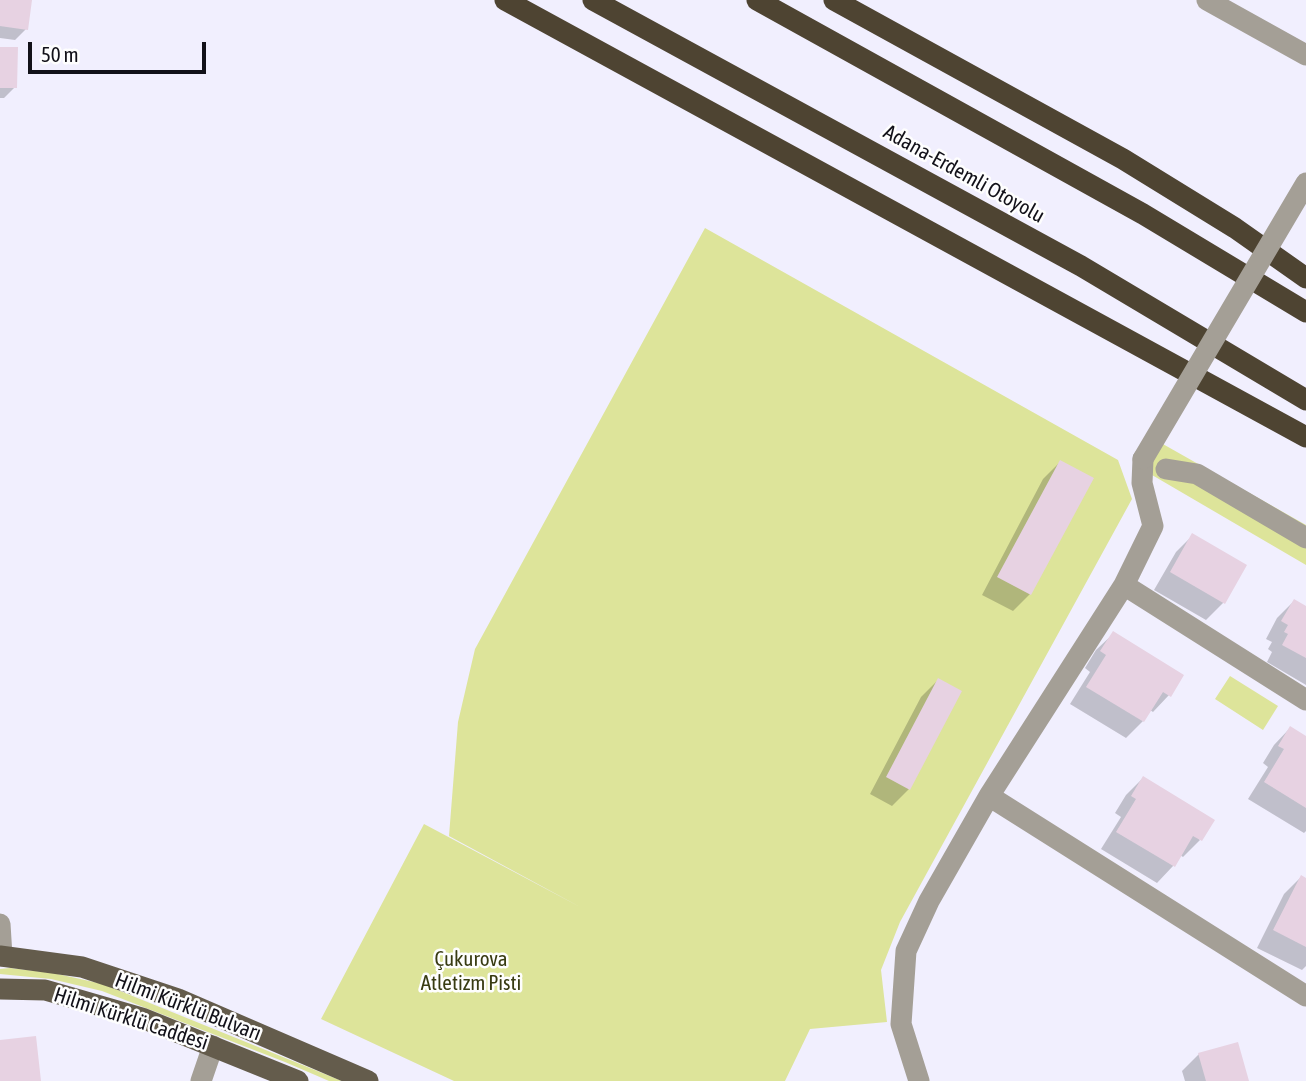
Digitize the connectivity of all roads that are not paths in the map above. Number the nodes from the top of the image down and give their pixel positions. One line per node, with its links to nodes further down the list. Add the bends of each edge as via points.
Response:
1 (505, 0): 11 (highway)
2 (593, 0): 10 (highway, Adana-Erdemli Otoyolu, via 1080,267)
3 (757, 0): 9 (highway, via 1143,214)
4 (834, 0): 8 (highway, via 1123,159)
5 (1218, 2): 6 (street)
6 (1306, 55)
7 (1306, 183): 14 (street, bridge, via 1143,459 1142,483 1153,526)
8 (1306, 278)
9 (1306, 313)
10 (1306, 400)
11 (1306, 438)
12 (1166, 469): 13 (street, via 1197,474)
13 (1306, 538)
14 (1124, 585): 15 (street); 16 (street)
15 (1306, 700)
16 (989, 796): 20 (street); 25 (street, via 906,951 901,1024)
17 (0, 924): 18 (street)
18 (1, 956): 24 (main road, Hilmi Kürklü Bulvarı, via 82,967 178,999)
19 (0, 989): 21 (main road, Hilmi Kürklü Caddesi, via 45,990 142,1018)
20 (1306, 996)
21 (213, 1046): 22 (street); 23 (main road, Hilmi Kürklü Caddesi)
22 (201, 1081)
23 (298, 1081)
24 (368, 1081)
25 (919, 1081)

